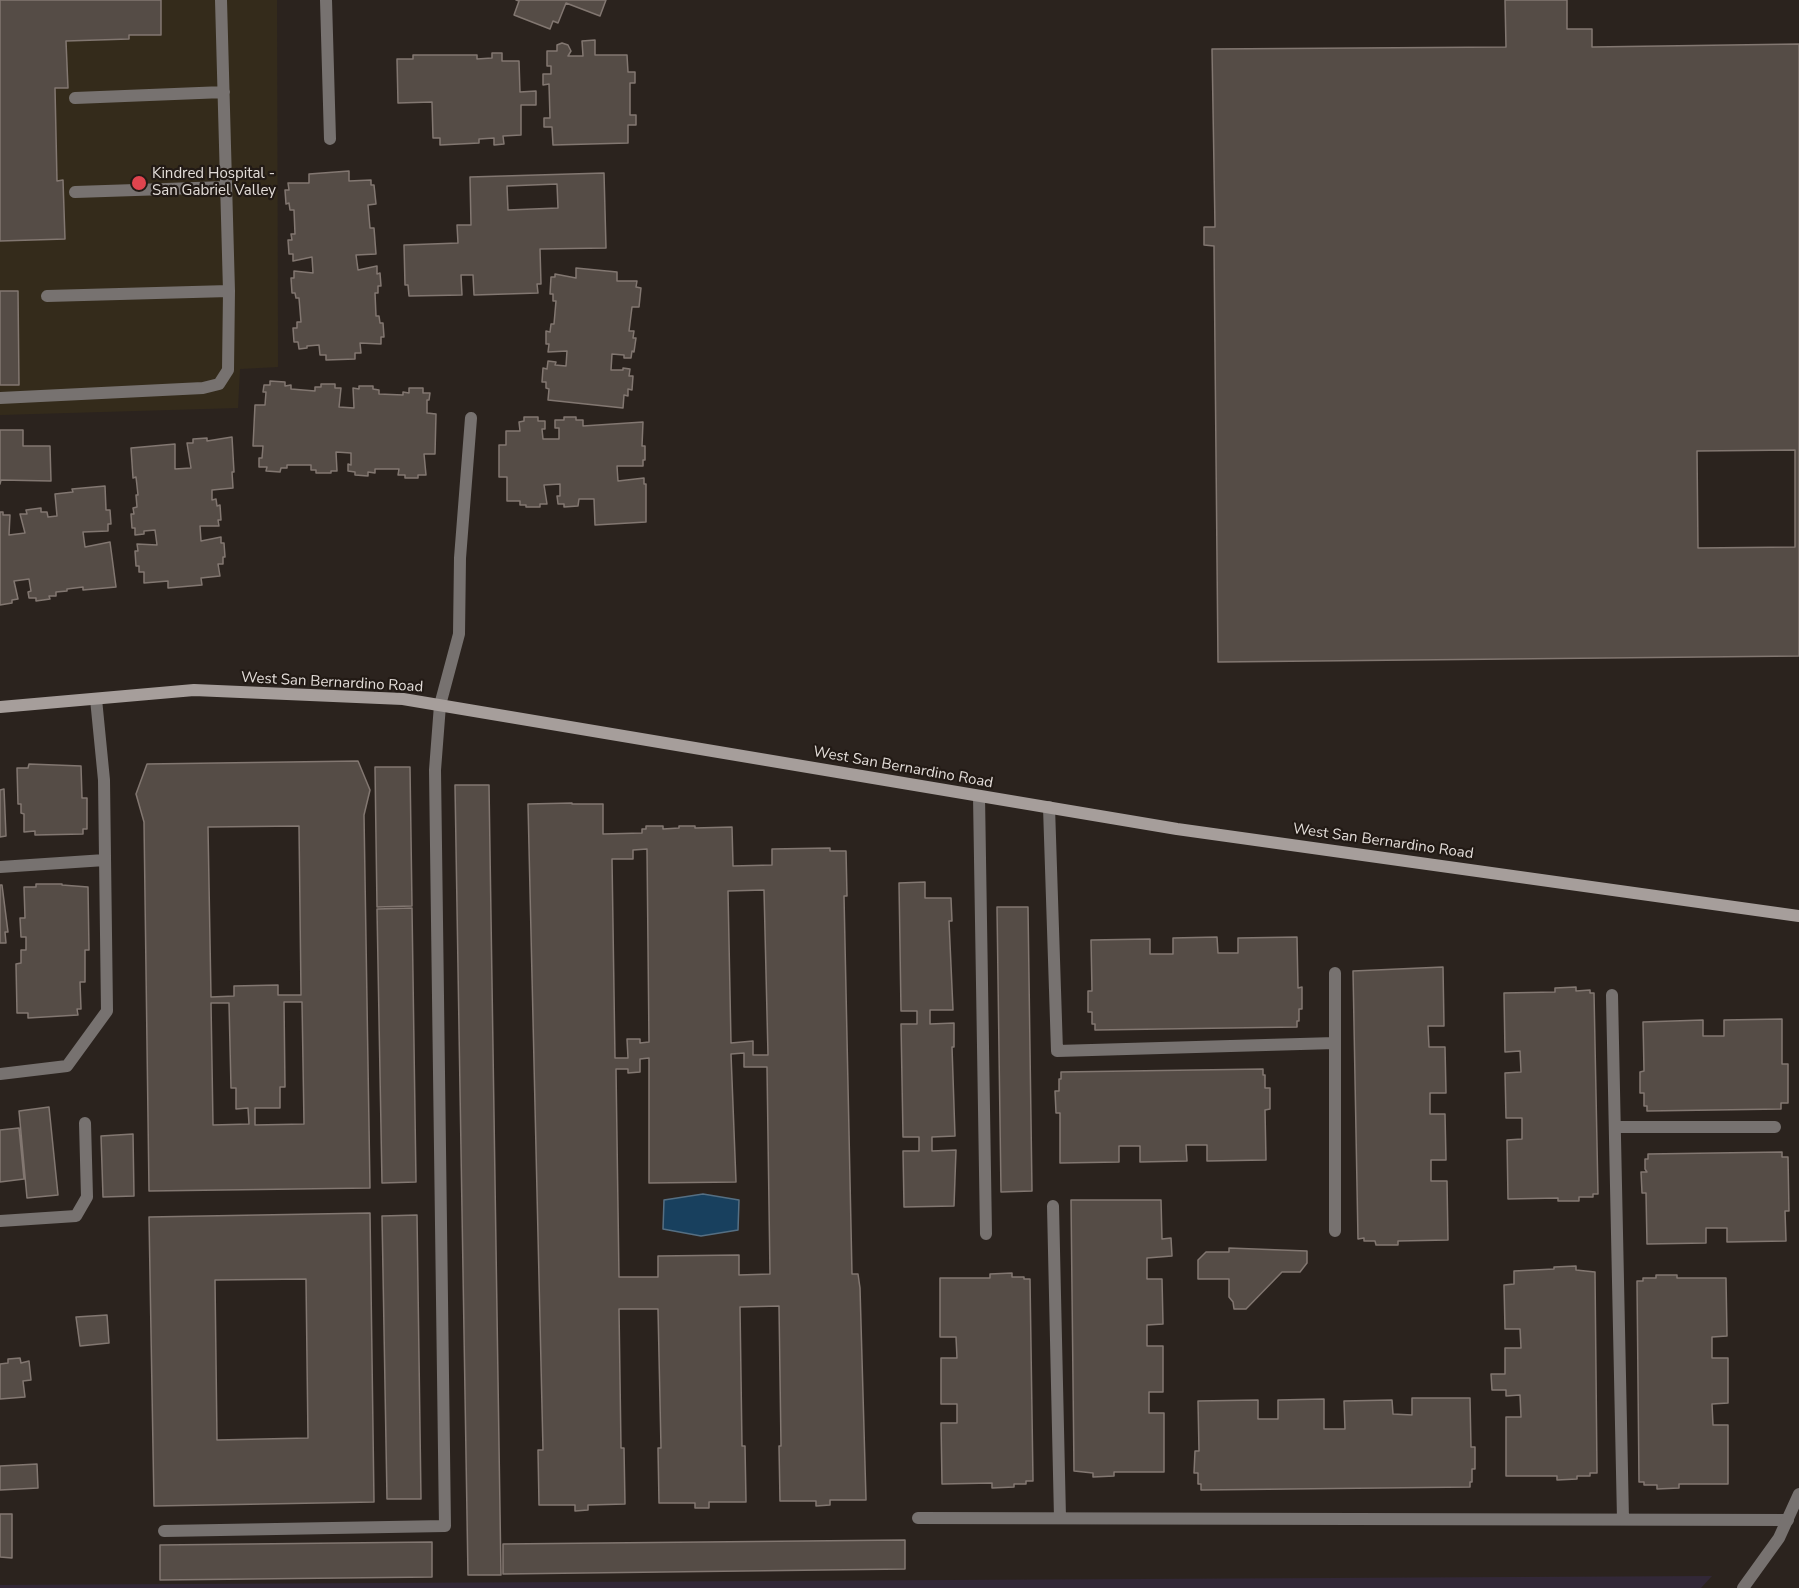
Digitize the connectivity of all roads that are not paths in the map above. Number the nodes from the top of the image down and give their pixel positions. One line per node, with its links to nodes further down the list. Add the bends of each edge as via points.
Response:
1 (221, 0): 3 (street)
2 (326, 0): 5 (street)
3 (224, 92): 4 (street); 6 (street)
4 (75, 98)
5 (330, 139)
6 (226, 187): 7 (street); 8 (street)
7 (75, 192)
8 (229, 291): 9 (street); 10 (street, via 228,370 219,384)
9 (47, 296)
10 (0, 398)
11 (471, 418): 13 (street, via 460,558 459,634)
12 (96, 699): 13 (street, West San Bernardino Road, via 194,690 403,699); 14 (street, West San Bernardino Road); 17 (street, via 104,780)
13 (441, 705): 15 (street, West San Bernardino Road); 36 (street, via 435,770 445,1526)
14 (0, 707)
15 (979, 796): 16 (street, West San Bernardino Road); 30 (street)
16 (1049, 807): 19 (street, West San Bernardino Road, via 1176,829); 22 (street, via 1057,1051)
17 (105, 860): 18 (street); 23 (street, via 106,1011 67,1066)
18 (0, 867)
19 (1799, 916)
20 (1335, 973): 22 (street)
21 (1612, 995): 25 (street)
22 (1335, 1043): 29 (street)
23 (0, 1074)
24 (85, 1123): 28 (street, via 87,1197 76,1216)
25 (1615, 1127): 26 (street); 34 (street)
26 (1776, 1127)
27 (1053, 1206): 33 (street)
28 (0, 1221)
29 (1335, 1232)
30 (986, 1234)
31 (1799, 1494): 35 (street)
32 (918, 1518): 33 (street)
33 (1060, 1518): 34 (street)
34 (1623, 1519): 35 (street)
35 (1788, 1520): 37 (street)
36 (164, 1532)
37 (1743, 1588)

